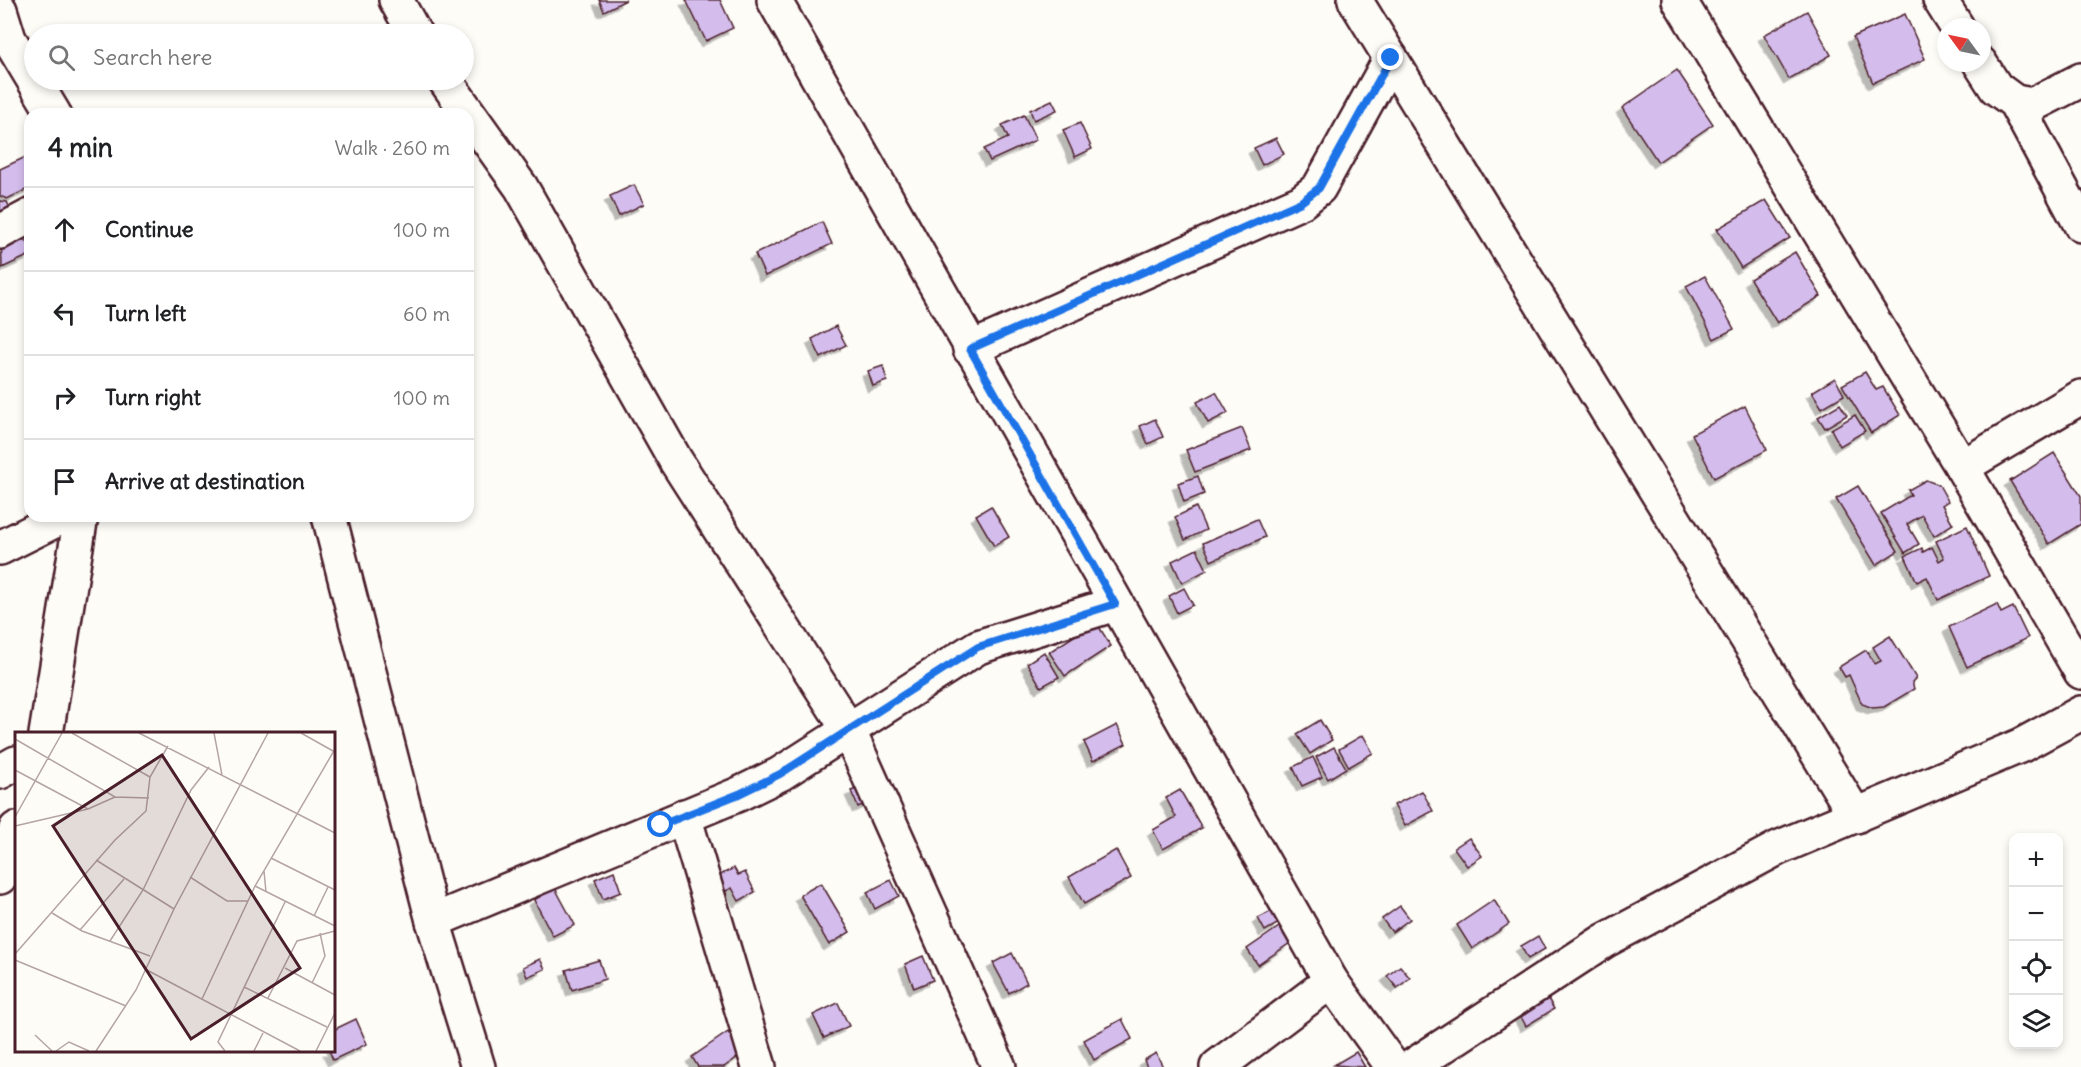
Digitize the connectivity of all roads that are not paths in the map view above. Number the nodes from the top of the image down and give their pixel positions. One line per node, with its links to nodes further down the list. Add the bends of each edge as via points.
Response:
1 (396, 0): 8 (street)
2 (774, 0): 22 (street)
3 (1355, 0): 9 (street)
4 (1679, 0): 24 (street)
5 (1940, 0): 7 (street)
6 (0, 10): 10 (street, via 9,39)
7 (1951, 18)
8 (409, 24)
9 (1391, 58): 22 (street, via 1319,188 1301,202); 37 (street)
10 (24, 64)
11 (1986, 72): 15 (street, via 1996,88)
12 (2081, 80): 15 (street, via 2032,105)
13 (40, 90): 16 (street)
14 (452, 90): 17 (street)
15 (2015, 102): 20 (street)
16 (50, 108)
17 (465, 108)
18 (474, 121): 32 (street, via 521,187 676,461)
19 (24, 219): 21 (street)
20 (2081, 225)
21 (0, 232)
22 (970, 349): 29 (street)
23 (2081, 397): 24 (street)
24 (1962, 467): 30 (street)
25 (52, 522): 28 (street)
26 (80, 522): 33 (street)
27 (331, 522): 40 (street)
28 (0, 548)
29 (1115, 604): 32 (street, via 978,647); 41 (street)
30 (2081, 672)
31 (2081, 713): 37 (street, via 2022,745)
32 (848, 729): 36 (street, via 780,774); 44 (street)
33 (46, 732)
34 (15, 764): 35 (street)
35 (0, 772)
36 (684, 816): 40 (street); 43 (street)
37 (1856, 816): 47 (street, via 1778,848 1604,941)
38 (15, 832): 39 (street)
39 (0, 877)
40 (434, 921): 42 (street)
41 (1331, 981): 45 (street); 46 (street)
42 (478, 1067)
43 (759, 1067)
44 (999, 1067)
45 (1217, 1067)
46 (1393, 1067)
47 (1411, 1067)

